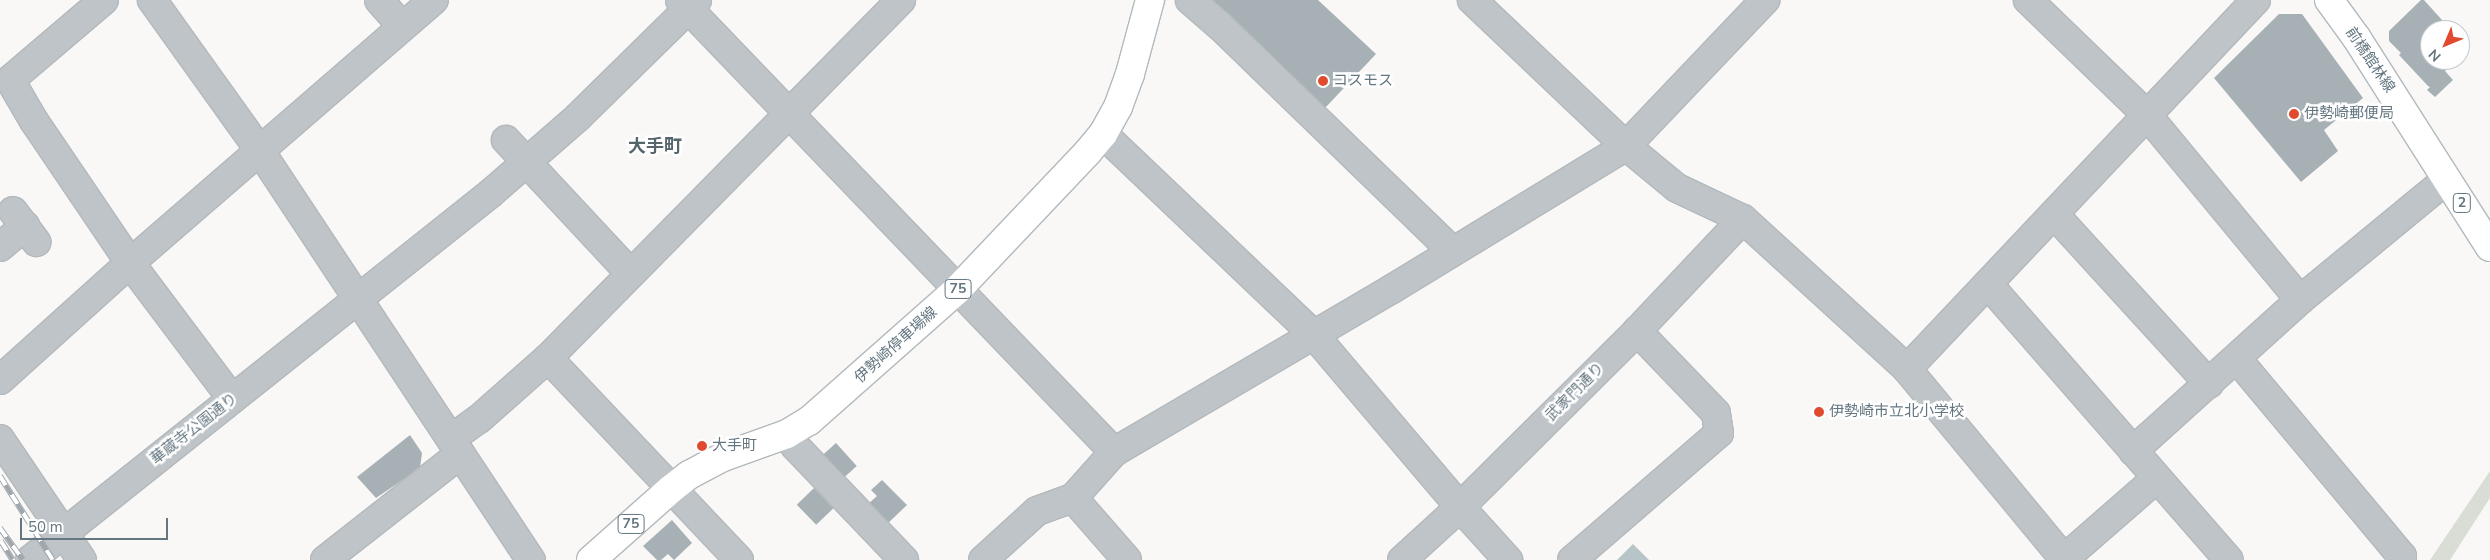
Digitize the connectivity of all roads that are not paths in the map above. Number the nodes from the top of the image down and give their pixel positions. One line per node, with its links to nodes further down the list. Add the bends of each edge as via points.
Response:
1 (104, 0): 15 (street)
2 (152, 0): 21 (street)
3 (379, 0): 14 (street)
4 (434, 0): 14 (street)
5 (900, 0): 16 (street)
6 (1150, 0): 18 (main road, 伊勢崎停車場線 / 75, via 1130,74 1118,107)
7 (1190, 0): 29 (street)
8 (1472, 0): 20 (street)
9 (1764, 0): 20 (street)
10 (2028, 0): 17 (street)
11 (2256, 0): 17 (street)
12 (2328, 0): 23 (main road, 前橋館林線 / 2, via 2372,61)
13 (688, 3): 16 (street); 22 (street, 華蔵寺公園通り, via 578,117)
14 (402, 26): 21 (street)
15 (5, 84): 30 (street, via 34,121)
16 (791, 114): 31 (street); 33 (street)
17 (2147, 115): 24 (street); 35 (street)
18 (1103, 134): 33 (main road, 伊勢崎停車場線 / 75); 37 (street)
19 (506, 140): 22 (street)
20 (1626, 146): 25 (street, via 1677,188); 29 (street)
21 (260, 152): 30 (street); 34 (street)
22 (527, 164): 31 (street); 34 (street, 華蔵寺公園通り)
23 (2446, 180): 27 (main road, 前橋館林線 / 2); 35 (street)
24 (2054, 214): 32 (street); 42 (street)
25 (1743, 219): 36 (street, 武家門通り); 40 (street)
26 (25, 226): 28 (street)
27 (2487, 234)
28 (0, 247)
29 (1452, 251): 37 (street)
30 (130, 263): 41 (street); 43 (street)
31 (630, 274): 38 (street)
32 (1988, 284): 40 (street); 48 (street)
33 (957, 290): 44 (main road, 伊勢崎停車場線 / 75, via 824,410); 47 (street)
34 (358, 300): 43 (street, 華蔵寺公園通り); 46 (street)
35 (2300, 300): 39 (street)
36 (1637, 331): 52 (street, 武家門通り); 66 (street, via 1716,413 1719,433)
37 (1314, 335): 47 (street); 52 (street)
38 (548, 358): 46 (street, via 479,419); 50 (street)
39 (2237, 359): 42 (street); 68 (street, via 2402,556)
40 (1907, 369): 54 (street)
41 (0, 380)
42 (2208, 384): 48 (street)
43 (232, 399): 53 (street, 華蔵寺公園通り)
44 (787, 434): 50 (main road, 伊勢崎停車場線 / 75, via 723,457); 61 (street)
45 (0, 439): 53 (street)
46 (456, 447): 57 (street); 58 (street)
47 (1114, 452): 51 (street)
48 (2133, 452): 49 (street)
49 (2157, 478): 54 (street); 67 (street)
50 (671, 488): 59 (main road, 伊勢崎停車場線 / 75); 60 (street)
51 (1073, 498): 62 (street, via 1037,511); 63 (street)
52 (1460, 507): 64 (street, 武家門通り); 65 (street)
53 (62, 533): 55 (street, 華蔵寺公園通り); 56 (street)
54 (2065, 559)
55 (30, 560)
56 (82, 560)
57 (325, 560)
58 (531, 560)
59 (591, 560)
60 (739, 560)
61 (904, 560)
62 (983, 560)
63 (1127, 560)
64 (1402, 560)
65 (1508, 560)
66 (1572, 560)
67 (2229, 560)
68 (2400, 560)

